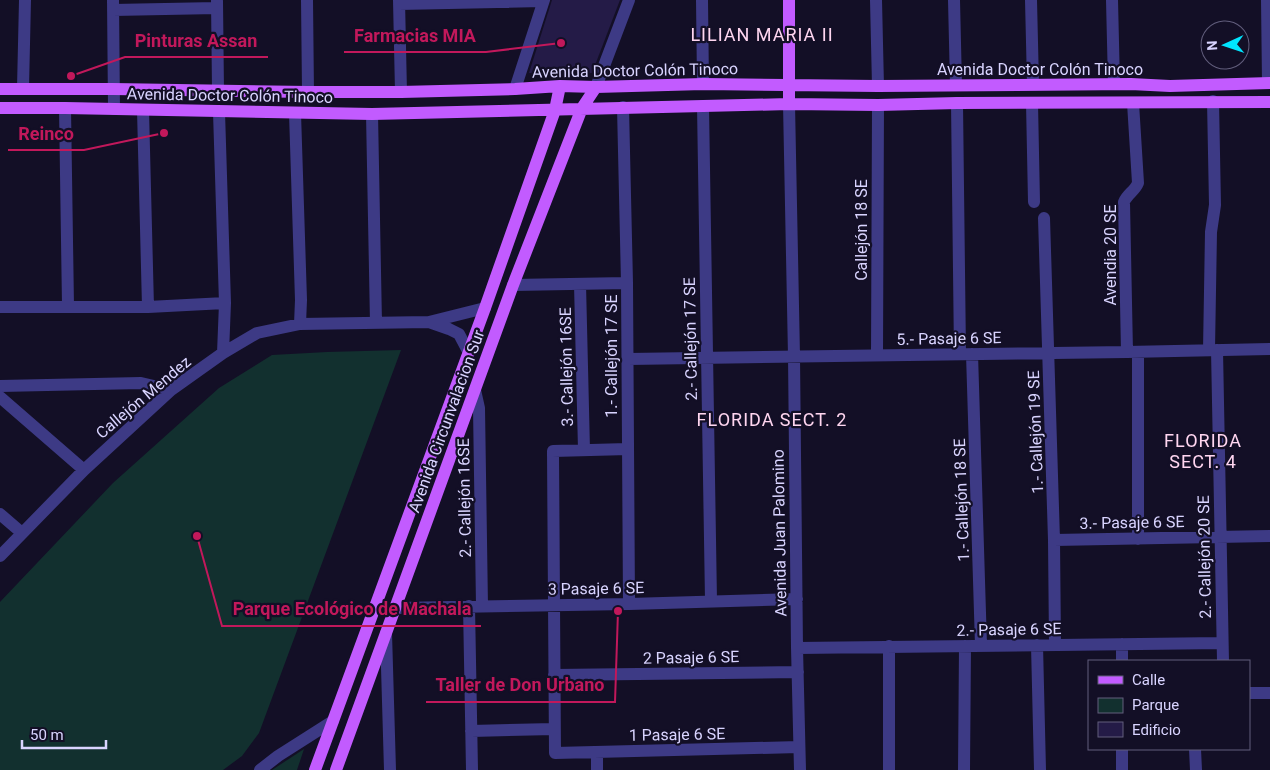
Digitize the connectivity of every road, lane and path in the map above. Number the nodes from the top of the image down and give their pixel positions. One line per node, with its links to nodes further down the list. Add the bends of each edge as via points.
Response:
1 (24, 0): 25 (street)
2 (307, 0): 30 (street)
3 (629, 0): 24 (street)
4 (702, 0): 17 (street)
5 (789, 0): 20 (main road, Avenida Juan Palomino)
6 (876, 0): 23 (street)
7 (954, 0): 21 (street)
8 (1031, 0): 18 (street)
9 (1112, 0): 19 (street)
10 (1267, 0): 16 (street)
11 (447, 1): 12 (street); 13 (street)
12 (543, 1): 28 (street)
13 (399, 2): 31 (street)
14 (217, 4): 15 (street); 29 (street)
15 (113, 5): 27 (street)
16 (1269, 83): 19 (main road, Avenida Doctor Colón Tinoco)
17 (703, 84): 20 (main road, Avenida Doctor Colón Tinoco); 24 (main road, Avenida Doctor Colón Tinoco)
18 (1033, 84): 19 (main road, Avenida Doctor Colón Tinoco); 21 (main road, Avenida Doctor Colón Tinoco)
19 (1114, 84)
20 (789, 85): 23 (main road, Avenida Doctor Colón Tinoco); 37 (main road, Avenida Juan Palomino)
21 (956, 85): 23 (main road, Avenida Doctor Colón Tinoco)
22 (560, 86): 24 (main road, Avenida Doctor Colón Tinoco); 28 (main road, Avenida Doctor Colón Tinoco); 46 (main road, Avenida Circunvalacion Sur)
23 (878, 86)
24 (596, 87): 43 (main road, Avenida Circunvalacion Sur)
25 (24, 88): 26 (main road, Avenida Doctor Colón Tinoco); 27 (main road, Avenida Doctor Colón Tinoco)
26 (0, 89)
27 (113, 89): 29 (main road, Avenida Doctor Colón Tinoco); 44 (street)
28 (514, 90): 31 (main road, Avenida Doctor Colón Tinoco)
29 (218, 91): 30 (main road, Avenida Doctor Colón Tinoco)
30 (308, 92): 31 (main road, Avenida Doctor Colón Tinoco)
31 (402, 92)
32 (1214, 101): 33 (main road, Avenida Doctor Colón Tinoco); 36 (main road, Avenida Doctor Colón Tinoco); 64 (street, 2.- Callejón 20 SE)
33 (1270, 102)
34 (957, 103): 35 (main road, Avenida Doctor Colón Tinoco); 38 (main road, Avenida Doctor Colón Tinoco); 69 (street, 1.- Callejón 18 SE)
35 (1032, 103): 36 (main road, Avenida Doctor Colón Tinoco); 50 (street)
36 (1133, 103): 66 (street, Avendia 20 SE, via 1138,183 1124,202)
37 (789, 104): 38 (main road, Avenida Doctor Colón Tinoco); 39 (main road, Avenida Doctor Colón Tinoco); 71 (street, Avenida Juan Palomino)
38 (878, 105): 70 (street, Callejón 18 SE)
39 (703, 106): 40 (main road, Avenida Doctor Colón Tinoco); 72 (street, 2.- Callejón 17 SE)
40 (623, 107): 43 (main road, Avenida Doctor Colón Tinoco); 52 (street, 1.- Callejón 17 SE)
41 (0, 108): 42 (main road, Avenida Doctor Colón Tinoco)
42 (65, 108): 44 (main road, Avenida Doctor Colón Tinoco); 56 (street)
43 (582, 108): 46 (main road, Avenida Doctor Colón Tinoco); 54 (main road, Avenida Circunvalacion Sur)
44 (114, 109): 45 (main road, Avenida Doctor Colón Tinoco)
45 (142, 110): 47 (main road, Avenida Doctor Colón Tinoco); 57 (street)
46 (555, 110): 49 (main road, Avenida Doctor Colón Tinoco); 59 (main road, Avenida Circunvalacion Sur)
47 (219, 112): 48 (main road, Avenida Doctor Colón Tinoco); 55 (street)
48 (295, 113): 49 (main road, Avenida Doctor Colón Tinoco); 62 (street)
49 (372, 114): 61 (street)
50 (1034, 202)
51 (1044, 218): 65 (street, 1.- Callejón 19 SE)
52 (627, 283): 53 (street); 73 (street, 1.- Callejón 17 SE)
53 (580, 284): 54 (street); 80 (street, 3.- Callejón 16SE)
54 (513, 285): 75 (main road, Avenida Circunvalacion Sur)
55 (225, 303): 57 (street); 67 (street)
56 (68, 306): 57 (street); 58 (street)
57 (148, 306)
58 (0, 307)
59 (485, 308): 60 (street, Callejón Mendez); 68 (main road, Avenida Circunvalacion Sur)
60 (429, 322): 61 (street, Callejón Mendez); 68 (street, Callejón Mendez, via 459,334)
61 (376, 323): 62 (street, Callejón Mendez)
62 (300, 324): 67 (street, Callejón Mendez, via 257,332)
63 (1270, 349): 64 (street, 5.- Pasaje 6 SE)
64 (1213, 350): 66 (street, 5.- Pasaje 6 SE); 84 (street, 2.- Callejón 20 SE)
65 (1049, 352): 66 (street, 5.- Pasaje 6 SE); 69 (street, 5.- Pasaje 6 SE); 87 (street, 1.- Callejón 19 SE)
66 (1133, 352): 86 (street, Avendia 20 SE)
67 (223, 353): 77 (street, Callejón Mendez)
68 (469, 353): 74 (main road, Avenida Circunvalacion Sur)
69 (966, 354): 70 (street, 5.- Pasaje 6 SE); 98 (street, 1.- Callejón 18 SE)
70 (877, 355): 71 (street, 5.- Pasaje 6 SE)
71 (794, 356): 72 (street, 5.- Pasaje 6 SE); 89 (street, Avenida Juan Palomino)
72 (707, 358): 73 (street, 5.- Pasaje 6 SE); 90 (street, 2.- Callejón 17 SE)
73 (628, 359): 79 (street, 1.- Callejón 17 SE)
74 (461, 375): 75 (main road); 104 (main road, Avenida Circunvalacion Sur)
75 (477, 385): 93 (street, 2.- Callejón 16SE); 94 (main road, Avenida Circunvalacion Sur)
76 (0, 386): 77 (street, via 141,383)
77 (171, 390): 81 (street, Callejón Mendez)
78 (0, 397): 81 (street)
79 (628, 449): 80 (street); 91 (street, 1.- Callejón 17 SE)
80 (584, 450): 92 (street, via 553,451)
81 (84, 470): 83 (street, Callejón Mendez)
82 (0, 514): 83 (street)
83 (22, 533): 88 (street, Callejón Mendez)
84 (1220, 536): 85 (street, 3.- Pasaje 6 SE); 86 (street, 3.- Pasaje 6 SE); 96 (street, 2.- Callejón 20 SE)
85 (1270, 536)
86 (1138, 539): 87 (street, 3.- Pasaje 6 SE)
87 (1054, 540): 100 (street, 1.- Callejón 19 SE)
88 (0, 556)
89 (797, 598): 90 (street, 3 Pasaje 6 SE); 103 (street, Avenida Juan Palomino)
90 (710, 601): 91 (street, 3 Pasaje 6 SE)
91 (629, 604): 92 (street, 3 Pasaje 6 SE)
92 (555, 605): 93 (street, 3 Pasaje 6 SE); 109 (street)
93 (476, 606): 94 (street, 3 Pasaje 6 SE); 114 (street, 2.- Callejón 16SE)
94 (395, 608): 95 (main road, Avenida Circunvalacion Sur)
95 (386, 632): 107 (main road, Avenida Circunvalacion Sur); 122 (street)
96 (1222, 643): 97 (street, 2.- Pasaje 6 SE); 106 (street, 2.- Callejón 20 SE)
97 (1122, 644): 100 (street, 2.- Pasaje 6 SE); 105 (street)
98 (981, 645): 99 (street, 2.- Pasaje 6 SE); 102 (street, 2.- Pasaje 6 SE)
99 (1037, 645): 100 (street, 2.- Pasaje 6 SE); 128 (street)
100 (1055, 645)
101 (889, 646): 102 (street, 2.- Pasaje 6 SE); 103 (street, 2.- Pasaje 6 SE); 126 (street)
102 (965, 646): 127 (street)
103 (797, 648): 108 (street, Avenida Juan Palomino)
104 (355, 660): 107 (main road); 112 (main road, Avenida Circunvalacion Sur)
105 (1122, 660)
106 (1223, 660)
107 (374, 667): 121 (main road, Avenida Circunvalacion Sur)
108 (798, 672): 109 (street, 2 Pasaje 6 SE); 115 (street, Avenida Juan Palomino)
109 (554, 675): 113 (street)
110 (1250, 693): 111 (street)
111 (1270, 693)
112 (333, 721): 119 (street); 120 (main road, Avenida Circunvalacion Sur)
113 (554, 728): 114 (street); 118 (street, 1 Pasaje 6 SE, via 555,753)
114 (472, 731): 123 (street, 2.- Callejón 16SE)
115 (799, 747): 118 (street, 1 Pasaje 6 SE); 125 (street, Avenida Juan Palomino)
116 (1122, 750): 129 (street)
117 (1195, 750): 130 (street)
118 (597, 752): 124 (street)
119 (260, 770)
120 (315, 770)
121 (336, 770)
122 (390, 770)
123 (472, 770)
124 (597, 770)
125 (800, 770)
126 (889, 770)
127 (964, 770)
128 (1040, 770)
129 (1122, 770)
130 (1196, 770)

